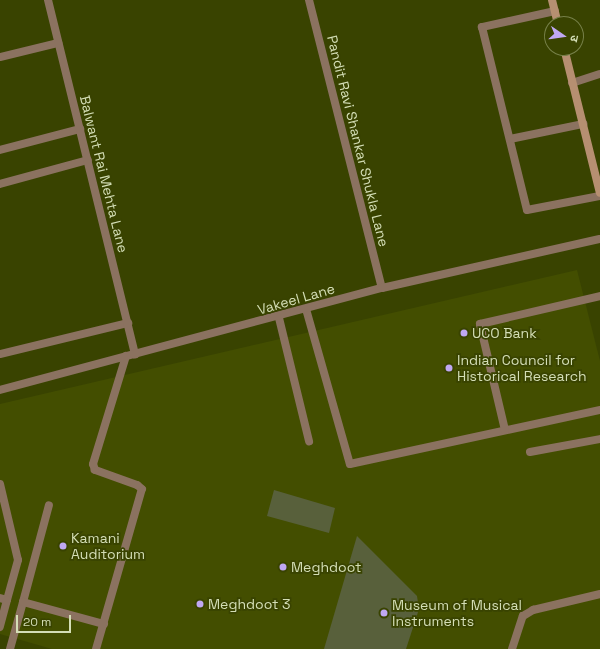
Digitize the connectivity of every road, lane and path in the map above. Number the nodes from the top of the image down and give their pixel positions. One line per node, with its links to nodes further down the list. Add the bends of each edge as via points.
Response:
1 (48, 0): 6 (street, Balwant Rai Mehta Lane)
2 (309, 0): 20 (street, Pandit Ravi Shankar Shukla Lane)
3 (552, 0): 4 (main road)
4 (555, 11): 5 (main road); 13 (street, via 482,26)
5 (556, 16)
6 (58, 43): 8 (street); 12 (street, Balwant Rai Mehta Lane)
7 (566, 56): 10 (main road)
8 (0, 57)
9 (600, 74): 10 (street)
10 (572, 83): 11 (main road)
11 (583, 124): 13 (street); 17 (main road)
12 (80, 129): 14 (street); 15 (street, Balwant Rai Mehta Lane)
13 (510, 139): 18 (street, via 527,210)
14 (0, 150)
15 (88, 160): 16 (street); 24 (street, Balwant Rai Mehta Lane)
16 (0, 184)
17 (600, 193)
18 (600, 196)
19 (600, 239): 20 (street, Vakeel Lane)
20 (382, 288): 22 (street, Vakeel Lane)
21 (600, 296): 30 (street, via 480,324)
22 (306, 309): 23 (street, Vakeel Lane); 30 (street, via 350,464)
23 (279, 318): 26 (street, Vakeel Lane); 32 (street)
24 (128, 323): 25 (street); 26 (street, Balwant Rai Mehta Lane)
25 (0, 354)
26 (135, 354): 27 (street, Vakeel Lane)
27 (126, 356): 28 (street, Vakeel Lane); 39 (street, via 93,464 95,470 137,484 142,489)
28 (0, 390)
29 (600, 410): 30 (street)
30 (505, 430)
31 (600, 439): 33 (street)
32 (309, 441)
33 (530, 452)
34 (0, 484): 37 (street, via 18,560)
35 (49, 505): 38 (street)
36 (600, 594): 43 (street, via 533,610 523,616)
37 (4, 599): 40 (street)
38 (23, 602): 39 (street); 41 (street)
39 (104, 624): 42 (street)
40 (0, 627)
41 (10, 649)
42 (96, 649)
43 (512, 649)

